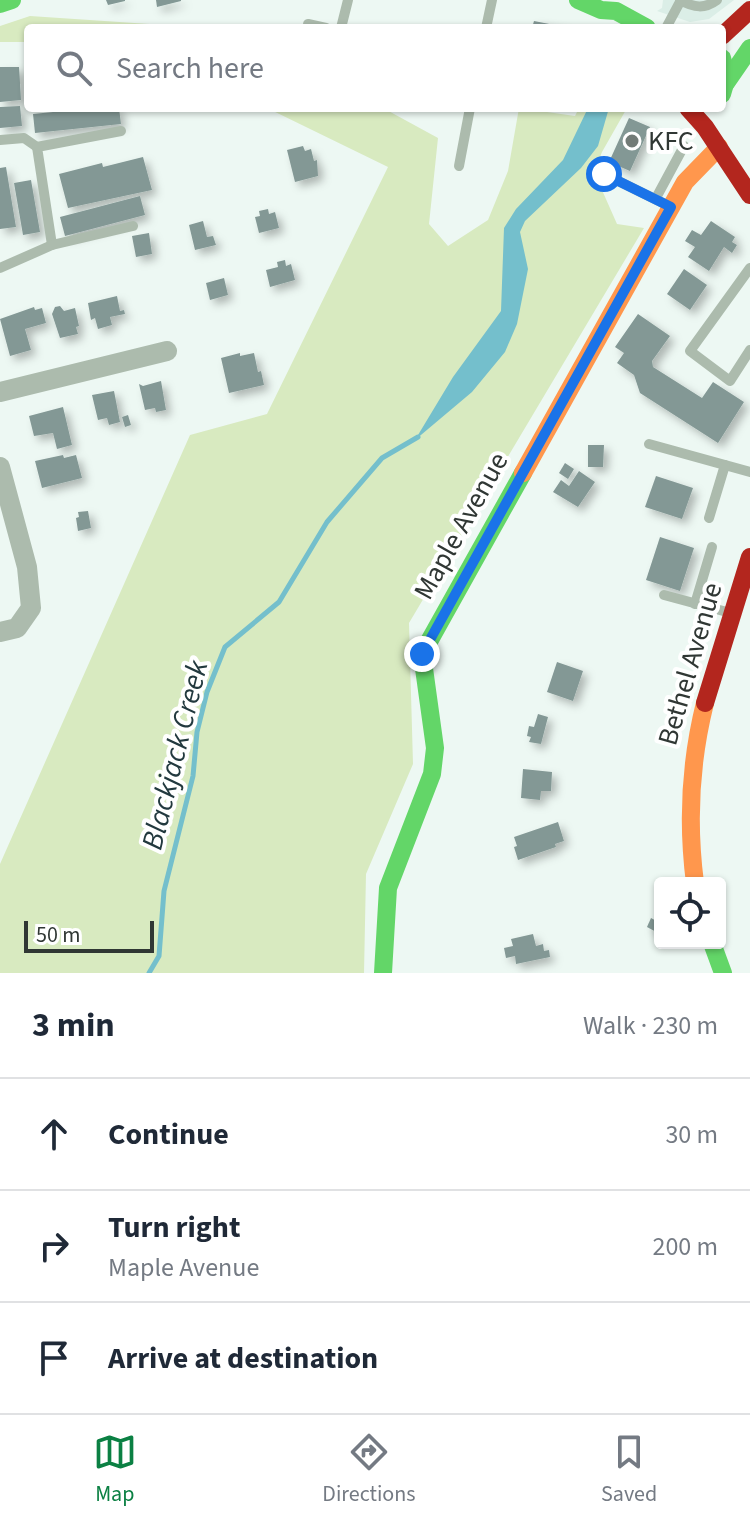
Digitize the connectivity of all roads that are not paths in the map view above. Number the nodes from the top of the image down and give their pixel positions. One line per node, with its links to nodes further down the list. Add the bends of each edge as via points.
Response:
1 (12, 0): 7 (street)
2 (348, 0): 10 (lane)
3 (492, 0): 11 (lane)
4 (578, 0): 9 (street)
5 (680, 0): 6 (lane, via 706,7); 13 (lane)
6 (717, 0)
7 (0, 4)
8 (750, 10): 14 (street)
9 (612, 17): 12 (street)
10 (342, 24)
11 (487, 24)
12 (634, 24)
13 (668, 24)
14 (726, 32)
15 (750, 48): 16 (street)
16 (726, 89)
17 (469, 112): 24 (lane)
18 (691, 112): 23 (street)
19 (121, 131): 22 (lane)
20 (0, 140): 22 (lane, via 24,138)
21 (684, 146): 27 (lane)
22 (37, 147): 29 (lane)
23 (719, 147): 26 (street); 27 (street, Maple Avenue)
24 (459, 166)
25 (604, 174): 27 (lane)
26 (750, 195)
27 (663, 202): 48 (street, Maple Avenue, via 422,654 435,748 432,774 388,888)
28 (133, 226): 29 (lane)
29 (52, 245): 30 (lane)
30 (0, 268)
31 (750, 268): 32 (lane, via 690,351 730,381)
32 (750, 350)
33 (167, 351): 34 (street)
34 (0, 392)
35 (649, 444): 36 (lane)
36 (725, 465): 38 (lane); 39 (lane)
37 (0, 467): 45 (street, via 27,567 31,608)
38 (750, 472)
39 (709, 518)
40 (712, 547): 43 (lane)
41 (750, 557): 44 (street, Bethel Avenue)
42 (664, 595): 43 (lane)
43 (695, 604): 44 (lane)
44 (733, 613): 46 (street, Bethel Avenue, via 693,749 689,797)
45 (9, 630)
46 (694, 877)
47 (714, 949): 49 (street)
48 (383, 973)
49 (723, 973)

